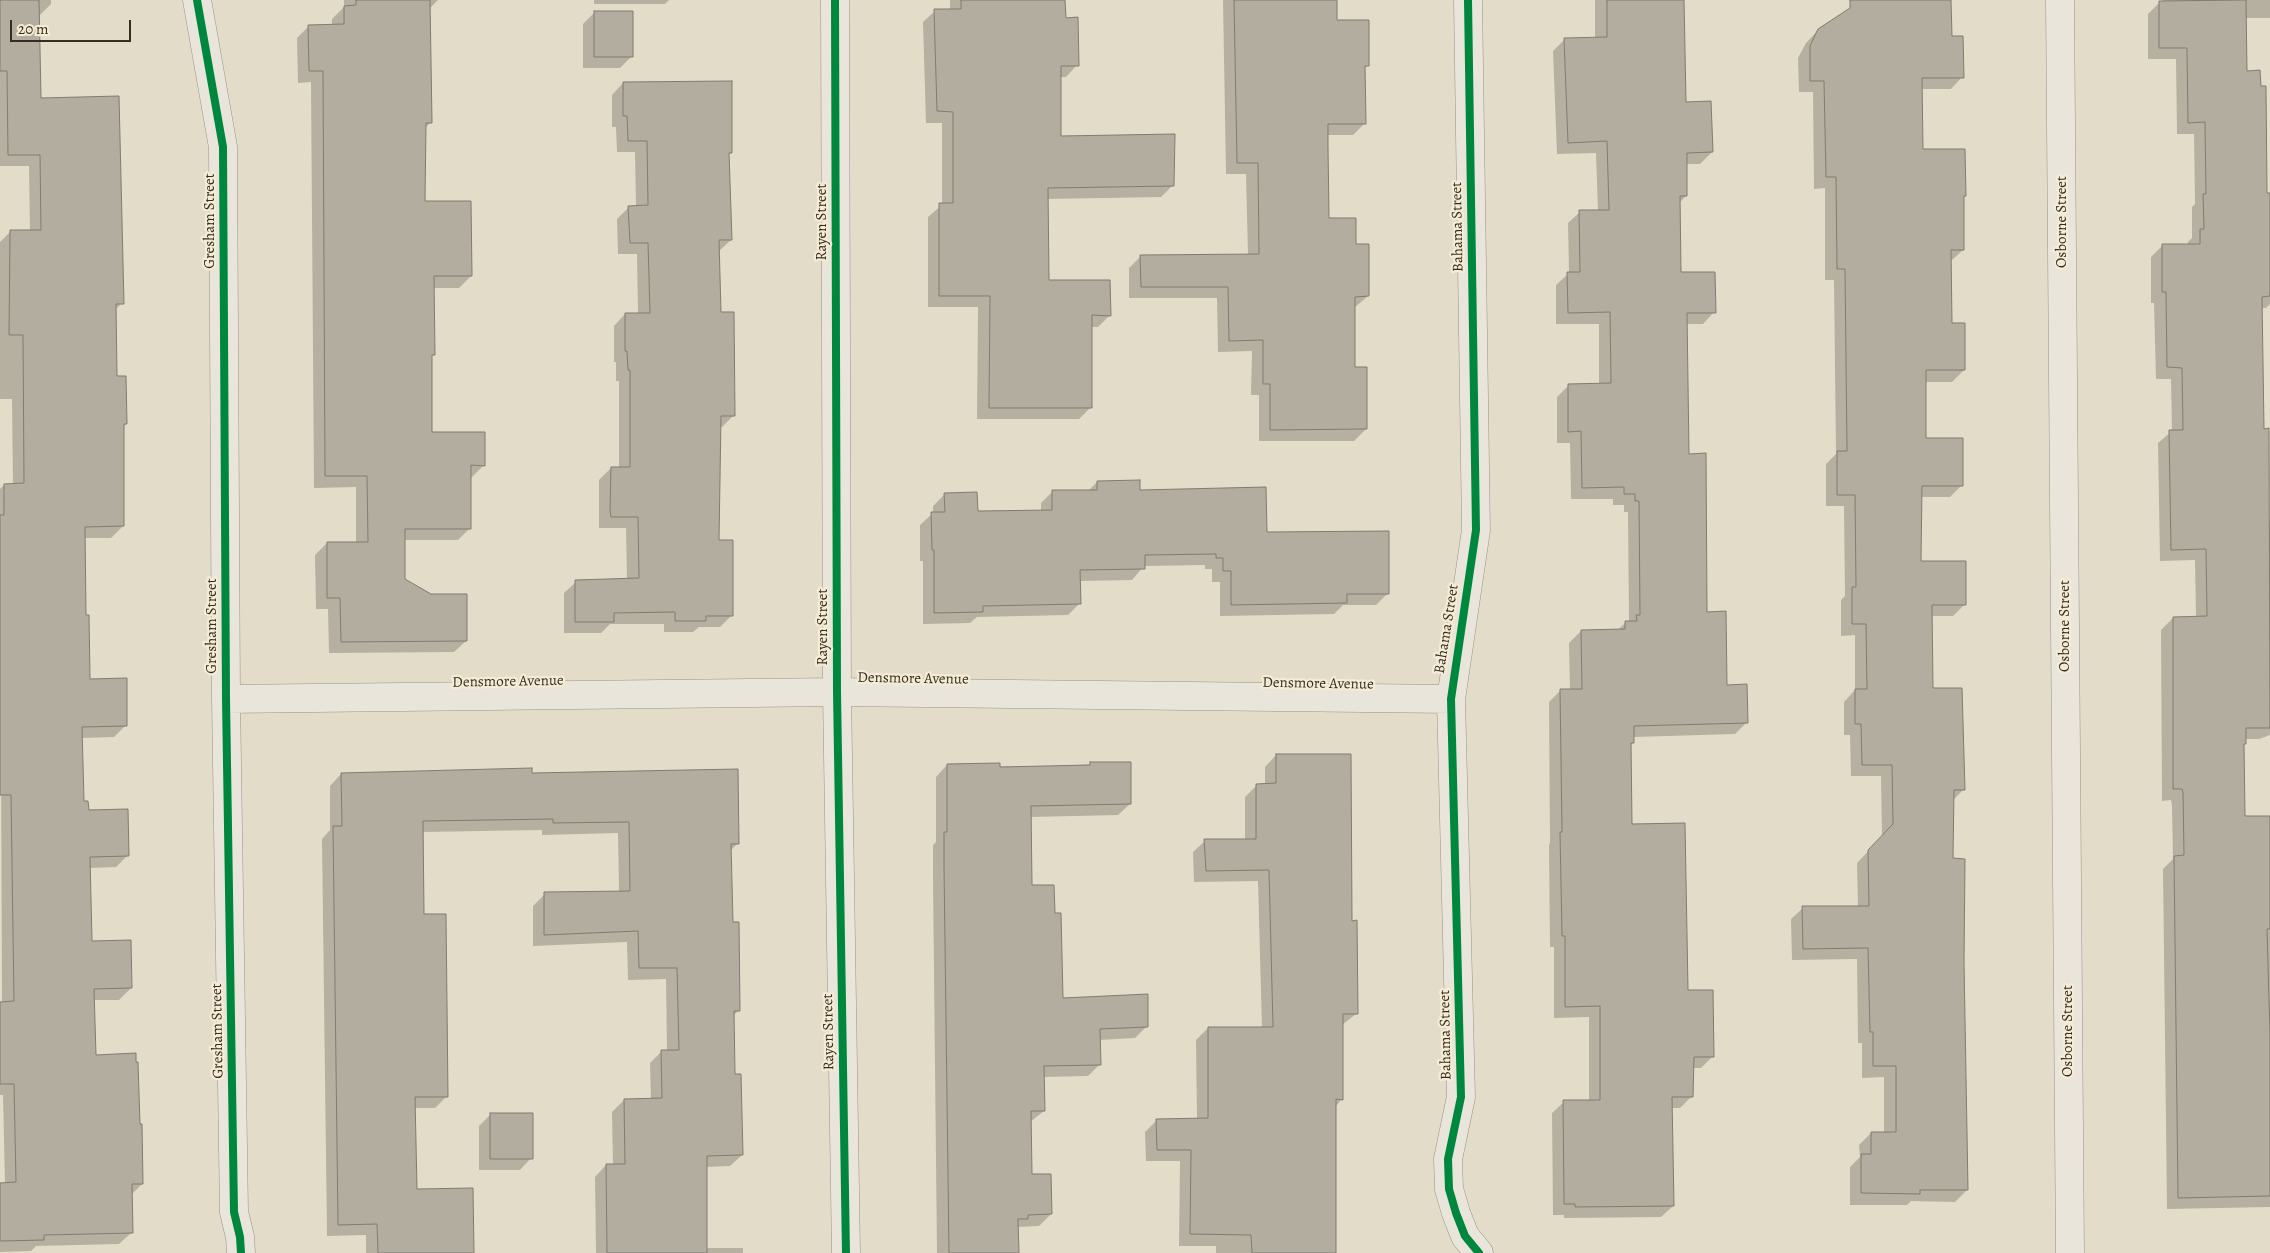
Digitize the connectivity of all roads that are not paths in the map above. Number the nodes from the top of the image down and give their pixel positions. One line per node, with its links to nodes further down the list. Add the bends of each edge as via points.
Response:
1 (197, 0): 6 (street, Gresham Street, via 223,147)
2 (835, 0): 5 (street, Rayen Street)
3 (1468, 0): 7 (street, Bahama Street, via 1476,530)
4 (2060, 0): 11 (street, Osborne Street)
5 (837, 692): 6 (street, Densmore Avenue); 7 (street, Densmore Avenue); 9 (street, Rayen Street)
6 (226, 699): 8 (street, Gresham Street, via 234,1212)
7 (1451, 699): 10 (street, Bahama Street, via 1461,1097 1448,1158 1449,1189 1466,1236)
8 (241, 1253)
9 (846, 1253)
10 (1479, 1253)
11 (2070, 1253)

